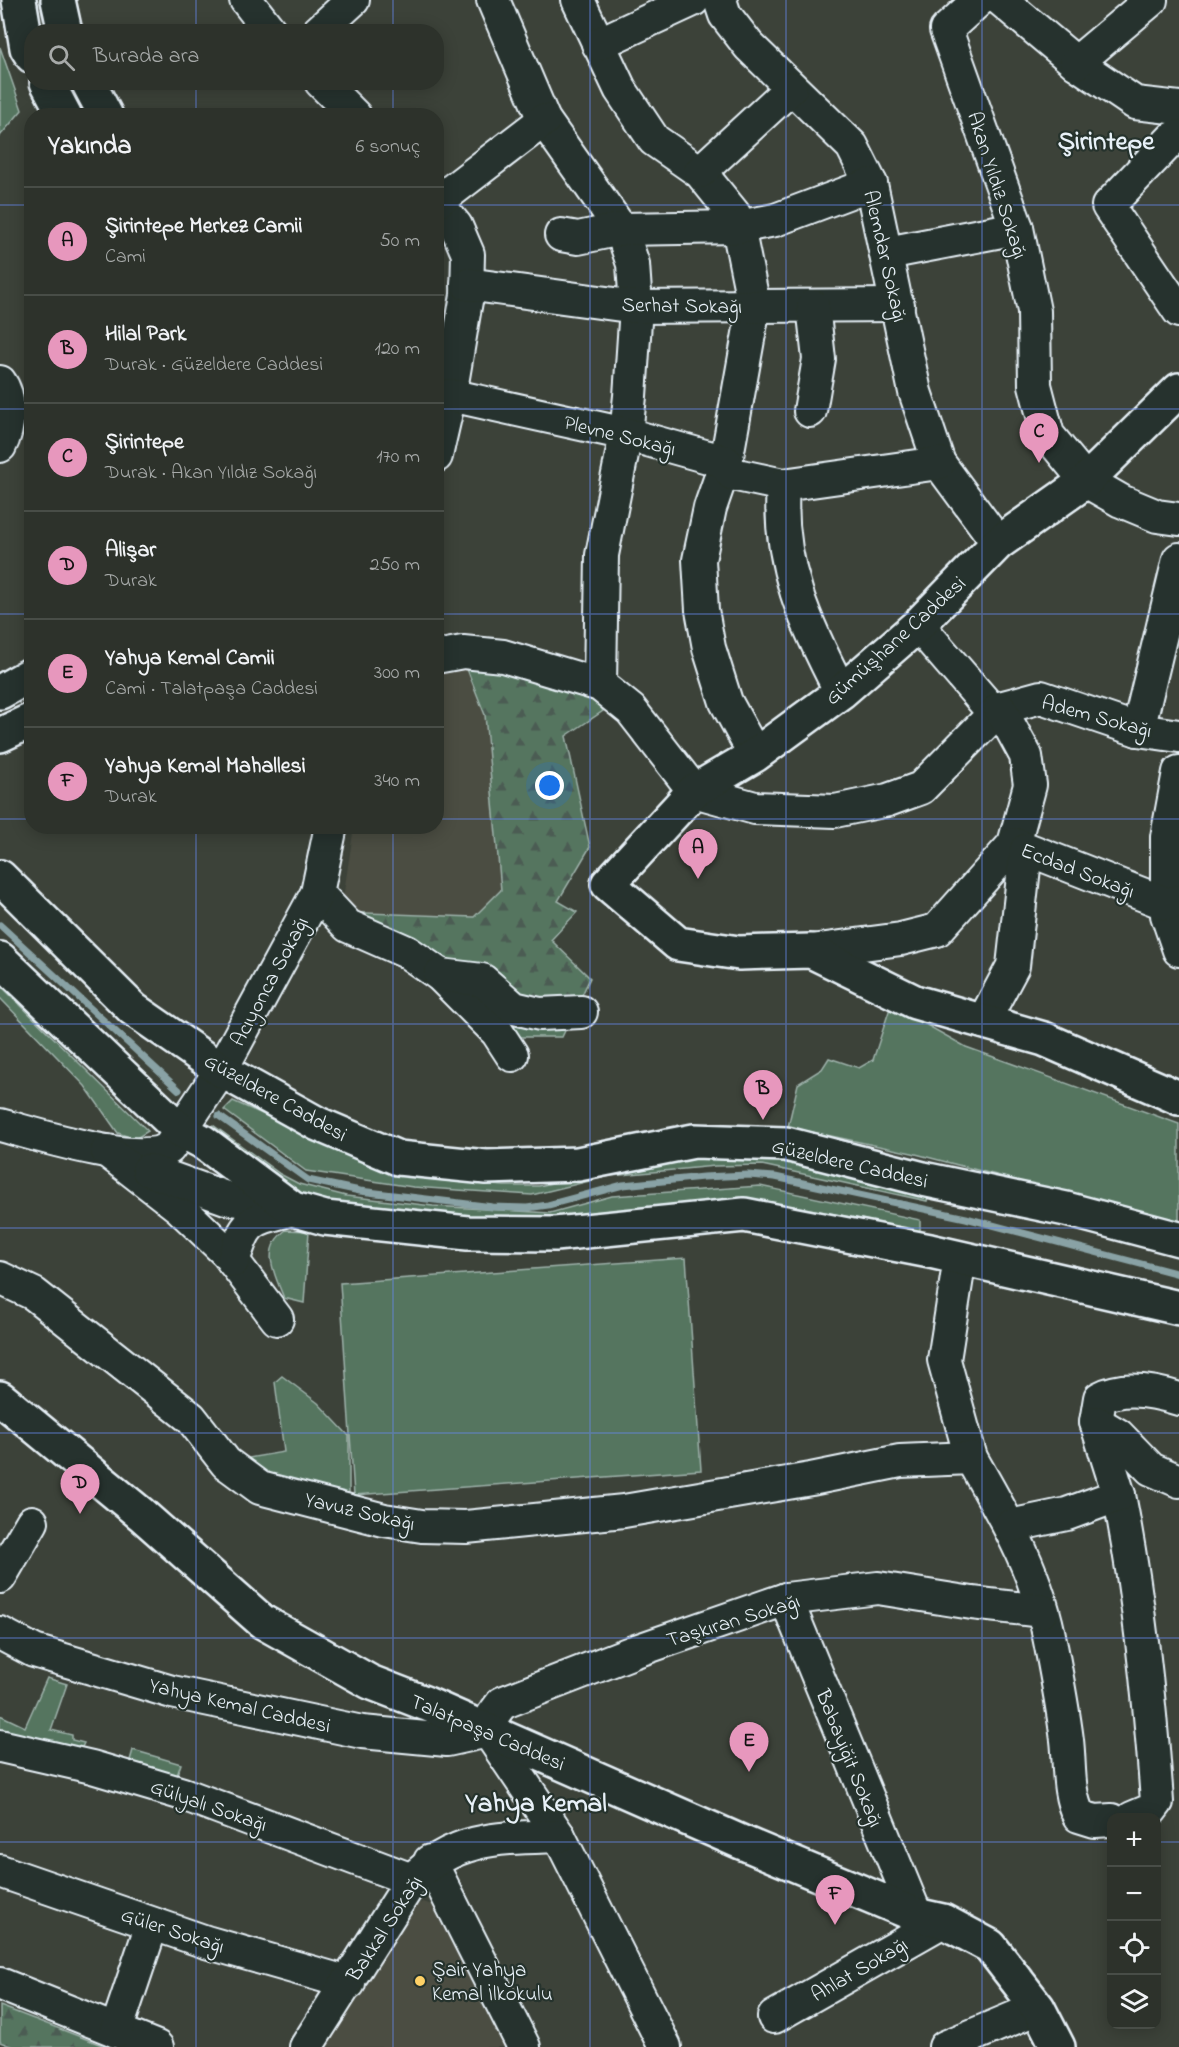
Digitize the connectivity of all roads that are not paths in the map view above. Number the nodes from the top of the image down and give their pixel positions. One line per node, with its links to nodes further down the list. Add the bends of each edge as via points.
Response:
1 (19, 0): 15 (main road)
2 (58, 0): 12 (main road)
3 (246, 0): 13 (street)
4 (353, 0): 14 (street)
5 (493, 0): 26 (street)
6 (578, 0): 16 (street)
7 (693, 0): 16 (street)
8 (720, 0): 18 (street, Alemdar Sokağı, via 725,15 748,46)
9 (980, 0): 33 (street, Akan Yıldız Sokağı, via 946,30)
10 (1001, 0): 17 (street)
11 (1151, 0): 17 (street)
12 (63, 24)
13 (265, 24)
14 (327, 24)
15 (24, 30)
16 (598, 44): 28 (street, via 620,89 654,140)
17 (1076, 63): 25 (street, via 1135,103)
18 (791, 88): 28 (street); 29 (street, Alemdar Sokağı, via 852,146)
19 (51, 90): 22 (main road)
20 (92, 90): 23 (main road)
21 (329, 90): 24 (street)
22 (61, 108)
23 (102, 108)
24 (347, 108)
25 (1179, 108)
26 (544, 120): 30 (street); 34 (street)
27 (1179, 135): 42 (street, via 1108,206)
28 (700, 172): 32 (street, via 734,214)
29 (871, 184): 32 (street, via 775,219); 36 (street, Alemdar Sokağı)
30 (444, 197)
31 (444, 211): 37 (street, via 456,226 468,254)
32 (738, 227): 34 (street); 39 (street)
33 (1017, 228): 36 (street); 52 (street, Akan Yıldız Sokağı, via 1034,311 1035,385 1041,413 1048,435)
34 (621, 229): 35 (street, via 578,238); 41 (street, via 633,264)
35 (561, 236)
36 (887, 253): 38 (street, Alemdar Sokağı)
37 (468, 284): 41 (street, Serhat Sokağı); 45 (street)
38 (898, 305): 40 (street, Serhat Sokağı); 51 (street, Alemdar Sokağı, via 915,392)
39 (754, 306): 40 (street, Serhat Sokağı); 41 (street, Serhat Sokağı); 50 (street)
40 (813, 306): 46 (street, via 819,359)
41 (636, 307): 48 (street)
42 (1179, 311)
43 (0, 382): 49 (street, via 7,419)
44 (1179, 390): 52 (main road, Gümüşhane Caddesi)
45 (450, 395): 47 (street); 48 (street, Plevne Sokağı)
46 (810, 411)
47 (444, 421)
48 (626, 435): 50 (street, Plevne Sokağı); 60 (street, via 603,555)
49 (0, 446)
50 (726, 462): 53 (street, Plevne Sokağı, via 732,474); 68 (street, via 710,508 699,560 702,610 726,702)
51 (939, 463): 53 (street, Plevne Sokağı); 55 (street, Alemdar Sokağı)
52 (1086, 481): 54 (street, via 1157,516); 55 (main road, Gümüşhane Caddesi)
53 (783, 486): 62 (street, via 781,512 790,577 814,640)
54 (1179, 519)
55 (998, 543): 57 (main road, Gümüşhane Caddesi)
56 (1179, 559): 65 (street)
57 (918, 625): 62 (main road, Gümüşhane Caddesi); 63 (street)
58 (444, 656): 60 (street, via 463,652 503,656)
59 (24, 678): 61 (main road)
60 (600, 686): 70 (street, via 631,710)
61 (0, 692)
62 (841, 692): 68 (main road, Gümüşhane Caddesi)
63 (997, 711): 65 (street, Adem Sokağı, via 1041,697); 70 (street, via 921,788 888,800 835,811 755,808); 72 (street, via 1026,756 1030,785)
64 (24, 724): 66 (main road)
65 (1138, 730): 67 (street, Adem Sokağı)
66 (0, 735)
67 (1179, 736)
68 (755, 755): 70 (main road, Gümüşhane Caddesi)
69 (1179, 772): 75 (street, via 1167,837)
70 (694, 791): 77 (main road, Gümüşhane Caddesi, via 608,885 678,944 739,953)
71 (329, 834): 74 (street, Acıyonca Sokağı)
72 (1020, 847): 75 (street, Ecdad Sokağı); 77 (street, Ecdad Sokağı, via 937,930); 81 (street, via 1013,966)
73 (0, 877): 83 (main road, Güzeldere Caddesi, via 133,1009)
74 (317, 893): 79 (street, Acıyonca Sokağı, via 348,926 407,952); 83 (street, Acıyonca Sokağı)
75 (1173, 902): 76 (street, via 1167,915)
76 (1179, 950)
77 (811, 951): 81 (main road, via 915,1002)
78 (0, 959): 86 (main road)
79 (440, 975): 80 (street, via 482,980 514,1008 540,1014); 82 (street, Acıyonca Sokağı, via 497,1032)
80 (581, 1012)
81 (982, 1022): 84 (main road, via 1044,1039)
82 (512, 1055)
83 (221, 1070): 86 (street, Acıyonca Sokağı); 89 (main road, Güzeldere Caddesi, via 318,1124 398,1158 509,1167 578,1164 694,1141 786,1144)
84 (1179, 1098)
85 (0, 1125): 87 (street)
86 (180, 1130): 87 (street, Acıyonca Sokağı, via 169,1148 160,1154); 88 (main road, via 203,1142)
87 (106, 1151): 88 (street, via 163,1177 226,1198); 91 (street, via 179,1206)
88 (293, 1209): 90 (main road, via 325,1218 468,1233 555,1234 744,1215); 91 (street, via 256,1219 244,1230)
89 (1179, 1239)
90 (960, 1258): 93 (main road); 98 (street, via 944,1360)
91 (233, 1261): 94 (street)
92 (0, 1278): 98 (street, Yavuz Sokağı, via 34,1294 190,1418 226,1463 260,1488 384,1520 466,1527 624,1511 900,1461)
93 (1179, 1308)
94 (277, 1319)
95 (0, 1398): 107 (main road, Talatpaşa Caddesi, via 141,1514 262,1622 370,1682)
96 (1179, 1399): 97 (street, via 1159,1393 1114,1390 1100,1398)
97 (1096, 1422): 99 (street, via 1118,1435 1151,1468); 100 (street)
98 (971, 1458): 101 (street)
99 (1179, 1481)
100 (1119, 1494): 101 (street, via 1067,1514); 109 (street, via 1131,1555 1157,1802)
101 (1010, 1526): 105 (street, via 1031,1569)
102 (0, 1540): 103 (street, via 32,1522)
103 (0, 1577)
104 (786, 1599): 105 (street, Taşkıran Sokağı, via 878,1588); 107 (street, Taşkıran Sokağı, via 501,1703); 114 (street, Babayiğit Sokağı)
105 (1042, 1611): 110 (street, via 1067,1738 1072,1802 1079,1816)
106 (0, 1633): 107 (street, Yahya Kemal Caddesi, via 34,1652 172,1692 362,1732 447,1740)
107 (488, 1731): 111 (street); 114 (main road, Talatpaşa Caddesi)
108 (0, 1746): 113 (street, Gülyalı Sokağı, via 92,1767 183,1794)
109 (1144, 1813)
110 (1107, 1820)
111 (559, 1836): 113 (street, Bakkal Sokağı, via 494,1838 454,1849); 124 (street)
112 (0, 1871): 115 (street, Güler Sokağı)
113 (421, 1871): 116 (street, Bakkal Sokağı); 123 (street)
114 (930, 1918): 118 (main road, Talatpaşa Caddesi, via 990,1946); 119 (street, Ahlat Sokağı)
115 (152, 1923): 116 (street, Güler Sokağı); 120 (street)
116 (349, 1983): 122 (street, Bakkal Sokağı)
117 (0, 1984): 120 (street)
118 (1038, 2008): 125 (street); 126 (main road, Talatpaşa Caddesi)
119 (774, 2017)
120 (116, 2031): 121 (street)
121 (157, 2047)
122 (306, 2047)
123 (524, 2047)
124 (664, 2047)
125 (945, 2047)
126 (1058, 2047)

